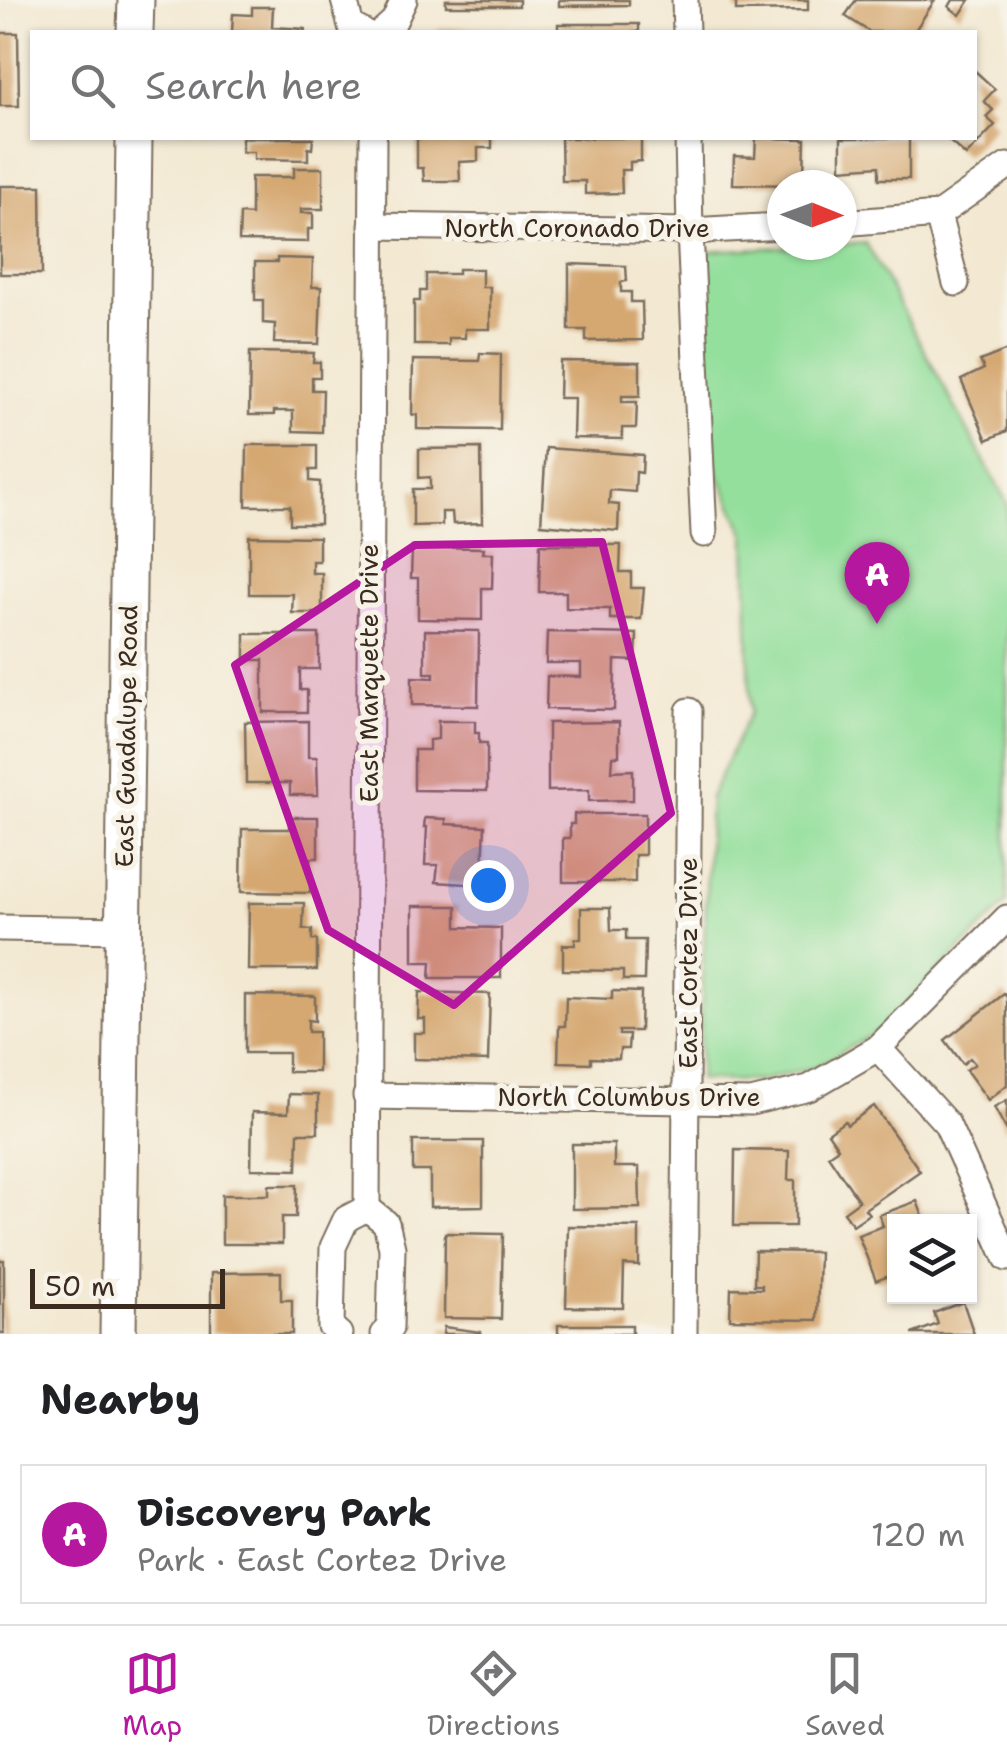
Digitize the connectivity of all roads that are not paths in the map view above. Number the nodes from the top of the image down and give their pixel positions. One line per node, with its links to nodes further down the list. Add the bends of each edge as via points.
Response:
1 (136, 0): 5 (main road)
2 (344, 0): 6 (street, via 351,26)
3 (404, 0): 7 (street)
4 (685, 0): 8 (street)
5 (135, 30)
6 (359, 30)
7 (384, 30)
8 (686, 30)
9 (134, 140): 23 (main road, East Guadalupe Road)
10 (374, 140): 15 (street, East Marquette Drive)
11 (688, 140): 17 (street)
12 (1007, 166): 13 (street)
13 (938, 215): 14 (street); 18 (street)
14 (857, 222)
15 (372, 226): 17 (street, North Coronado Drive); 25 (street, East Marquette Drive)
16 (767, 227): 17 (street, North Coronado Drive)
17 (690, 230): 19 (street)
18 (956, 283)
19 (704, 534)
20 (689, 711): 26 (street, East Cortez Drive)
21 (1007, 918): 24 (street, North Columbus Drive)
22 (0, 928): 23 (street)
23 (124, 930): 29 (main road, East Guadalupe Road)
24 (878, 1048): 26 (street, North Columbus Drive, via 810,1088 751,1102); 28 (street, via 947,1124)
25 (366, 1096): 26 (street, North Columbus Drive); 27 (street, East Marquette Drive)
26 (687, 1101): 32 (street, East Cortez Drive)
27 (367, 1208): 30 (street, via 346,1219 333,1247 332,1327); 31 (street, via 386,1223 392,1248 390,1328)
28 (1007, 1258)
29 (118, 1334)
30 (340, 1334)
31 (384, 1334)
32 (684, 1334)

